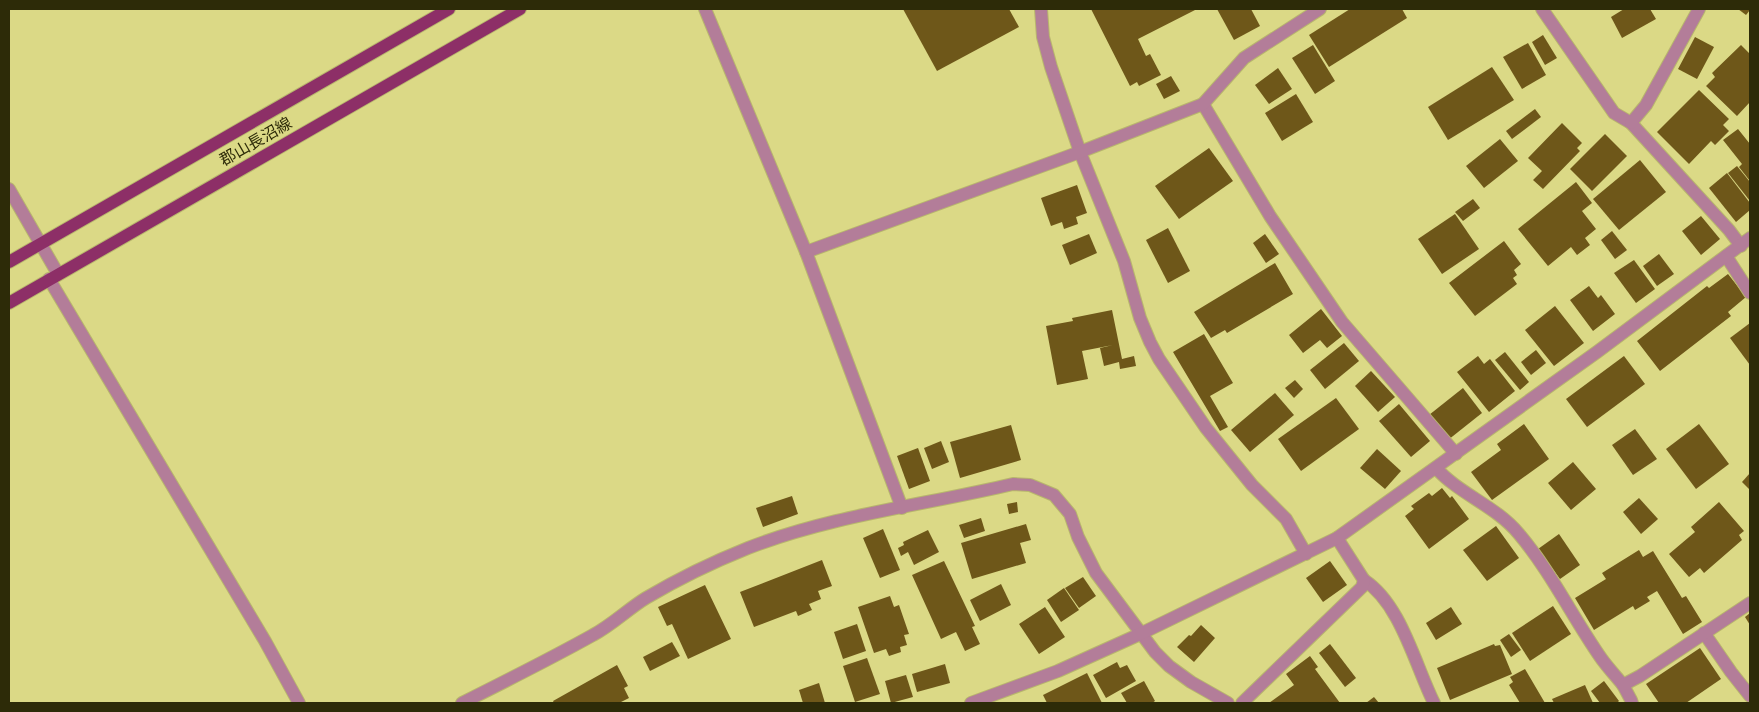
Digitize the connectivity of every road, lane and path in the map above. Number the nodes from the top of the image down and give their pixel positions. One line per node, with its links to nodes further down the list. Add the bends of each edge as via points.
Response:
1 (448, 9): 13 (main road, 郡山長沼線)
2 (520, 9): 17 (main road, 郡山長沼線)
3 (705, 9): 14 (street)
4 (1040, 9): 10 (street, via 1051,67)
5 (1320, 9): 8 (street, via 1244,58)
6 (1542, 9): 9 (street, via 1614,112)
7 (1699, 9): 9 (street, via 1646,105)
8 (1203, 104): 10 (street); 20 (street, via 1270,216 1342,322)
9 (1631, 123): 12 (street, via 1729,230)
10 (1080, 152): 14 (street); 24 (street, via 1124,260 1140,318 1159,359 1206,428 1246,478 1286,519)
11 (9, 189): 13 (street)
12 (1746, 242): 15 (street)
13 (40, 244): 16 (main road, 郡山長沼線); 17 (street)
14 (806, 252): 22 (street)
15 (1726, 256): 18 (street); 20 (street)
16 (9, 262)
17 (54, 277): 19 (main road, 郡山長沼線); 31 (street)
18 (1750, 293)
19 (9, 303)
20 (1456, 454): 21 (street)
21 (1436, 468): 23 (street); 29 (street, via 1519,533 1602,659)
22 (902, 508): 27 (street, via 1013,484 1030,485 1054,495 1070,514 1096,573); 32 (street, via 777,538 713,564 647,598 595,634)
23 (1336, 538): 24 (street); 25 (street)
24 (1306, 554): 27 (street)
25 (1364, 580): 35 (street, via 1362,587); 36 (street, via 1386,600)
26 (1750, 603): 28 (street)
27 (1142, 633): 33 (street, via 1058,671); 34 (street, via 1169,666)
28 (1704, 633): 29 (street); 30 (street)
29 (1623, 685): 37 (street)
30 (1750, 696)
31 (299, 703)
32 (462, 703)
33 (971, 703)
34 (1228, 703)
35 (1242, 703)
36 (1434, 703)
37 (1632, 703)

